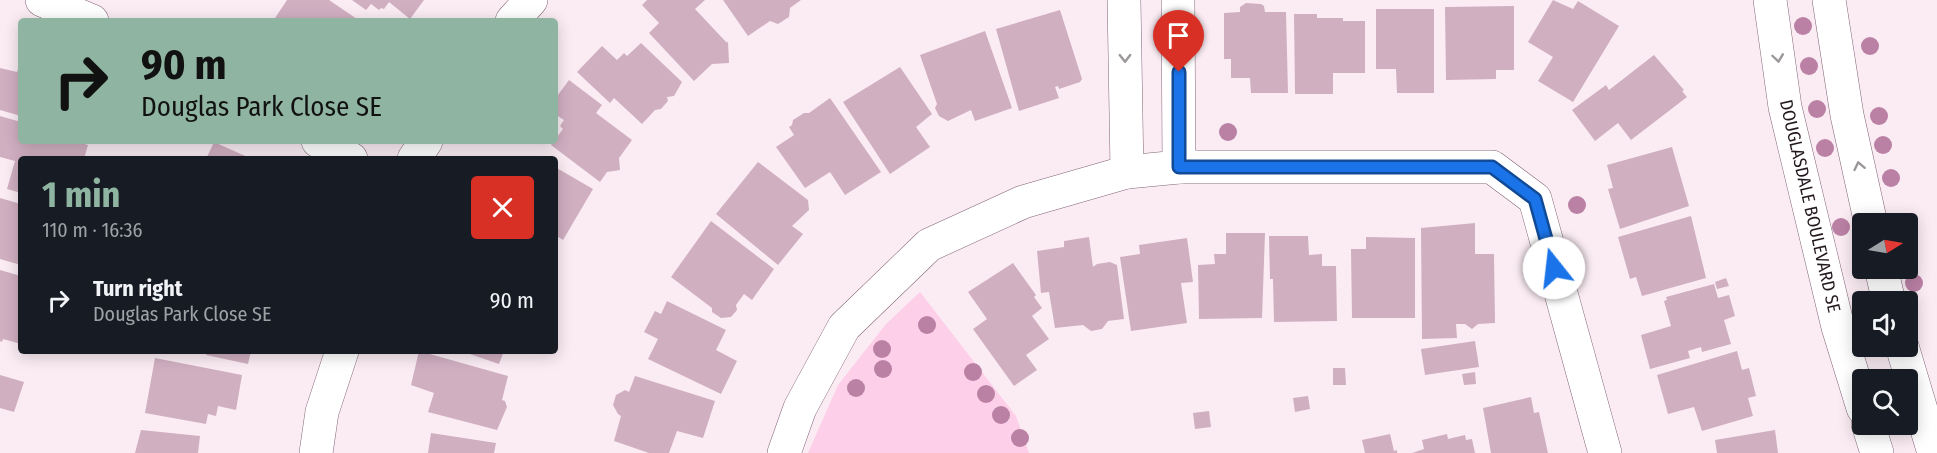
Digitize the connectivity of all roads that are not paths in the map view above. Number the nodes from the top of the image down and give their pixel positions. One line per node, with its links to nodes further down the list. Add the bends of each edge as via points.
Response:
1 (42, 0): 7 (street)
2 (531, 0): 8 (street)
3 (1124, 0): 12 (street, one-way to 12)
4 (1179, 0): 11 (street)
5 (1770, 0): 16 (street, DOUGLASDALE BOULEVARD SE, one-way to 16, via 1785,107)
6 (1829, 0): 13 (street, one-way to 6, via 1847,115)
7 (85, 18)
8 (515, 18)
9 (324, 144): 10 (street)
10 (346, 156)
11 (1179, 167): 12 (street); 20 (street, via 1492,167 1535,199)
12 (1127, 172): 19 (street, via 1023,202 929,245 844,327 800,408)
13 (1869, 213)
14 (341, 354): 18 (street, via 322,412)
15 (1905, 357): 22 (street)
16 (1852, 372)
17 (1871, 435): 21 (street)
18 (316, 453)
19 (784, 453)
20 (1605, 453)
21 (1877, 453)
22 (1934, 453)

